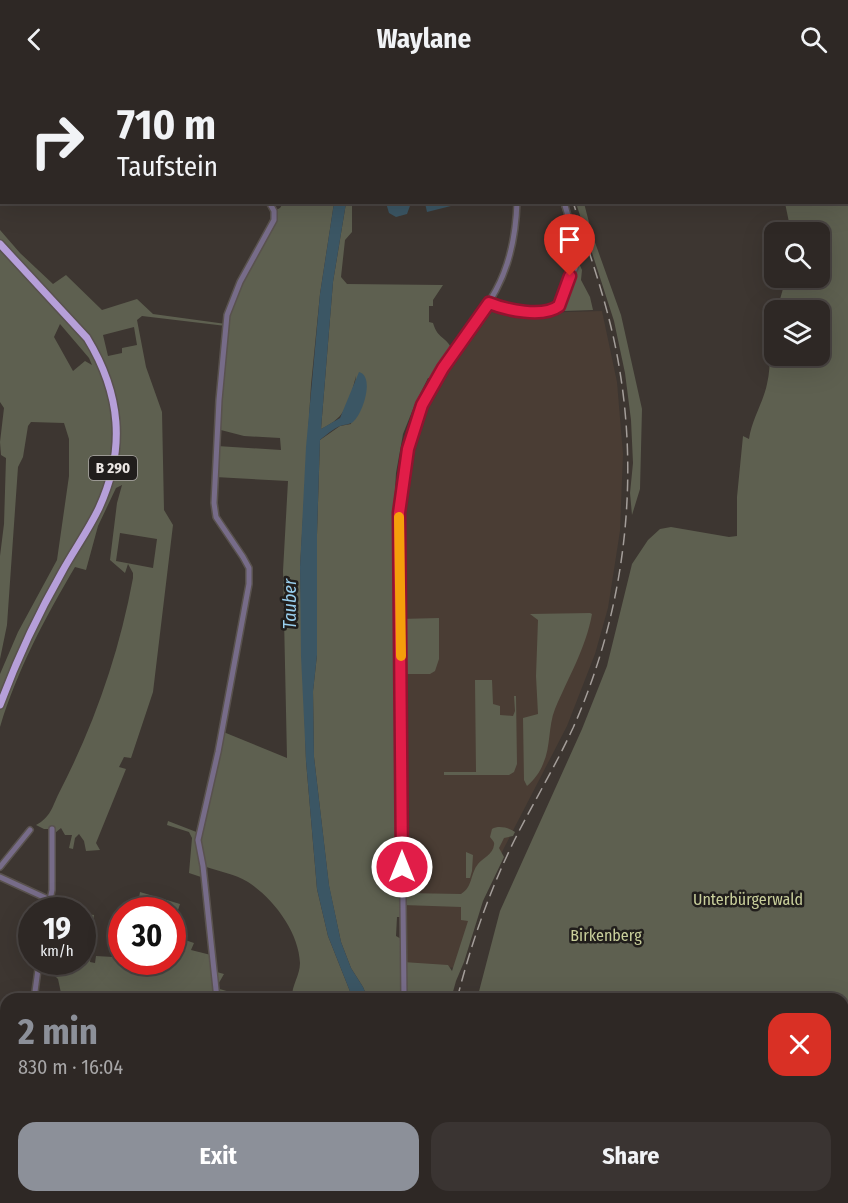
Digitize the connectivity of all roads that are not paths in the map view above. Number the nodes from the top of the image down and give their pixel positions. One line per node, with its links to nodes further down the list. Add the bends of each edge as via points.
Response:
1 (270, 204): 15 (street, via 274,220 227,315 219,400 215,513 249,573 237,653 198,840)
2 (517, 204): 5 (street, via 509,259)
3 (565, 204): 5 (street, via 578,250 559,306 541,311 504,309)
4 (0, 244): 6 (main road, B 290, via 87,338 106,375 114,404 117,447 113,471 98,509 39,616)
5 (489, 303): 16 (street, via 422,405 408,449 399,513)
6 (0, 705)
7 (52, 829): 12 (street)
8 (30, 830): 9 (street)
9 (0, 867)
10 (0, 877): 11 (street)
11 (43, 897)
12 (51, 897)
13 (37, 975): 14 (street)
14 (35, 993)
15 (216, 993)
16 (404, 993)

